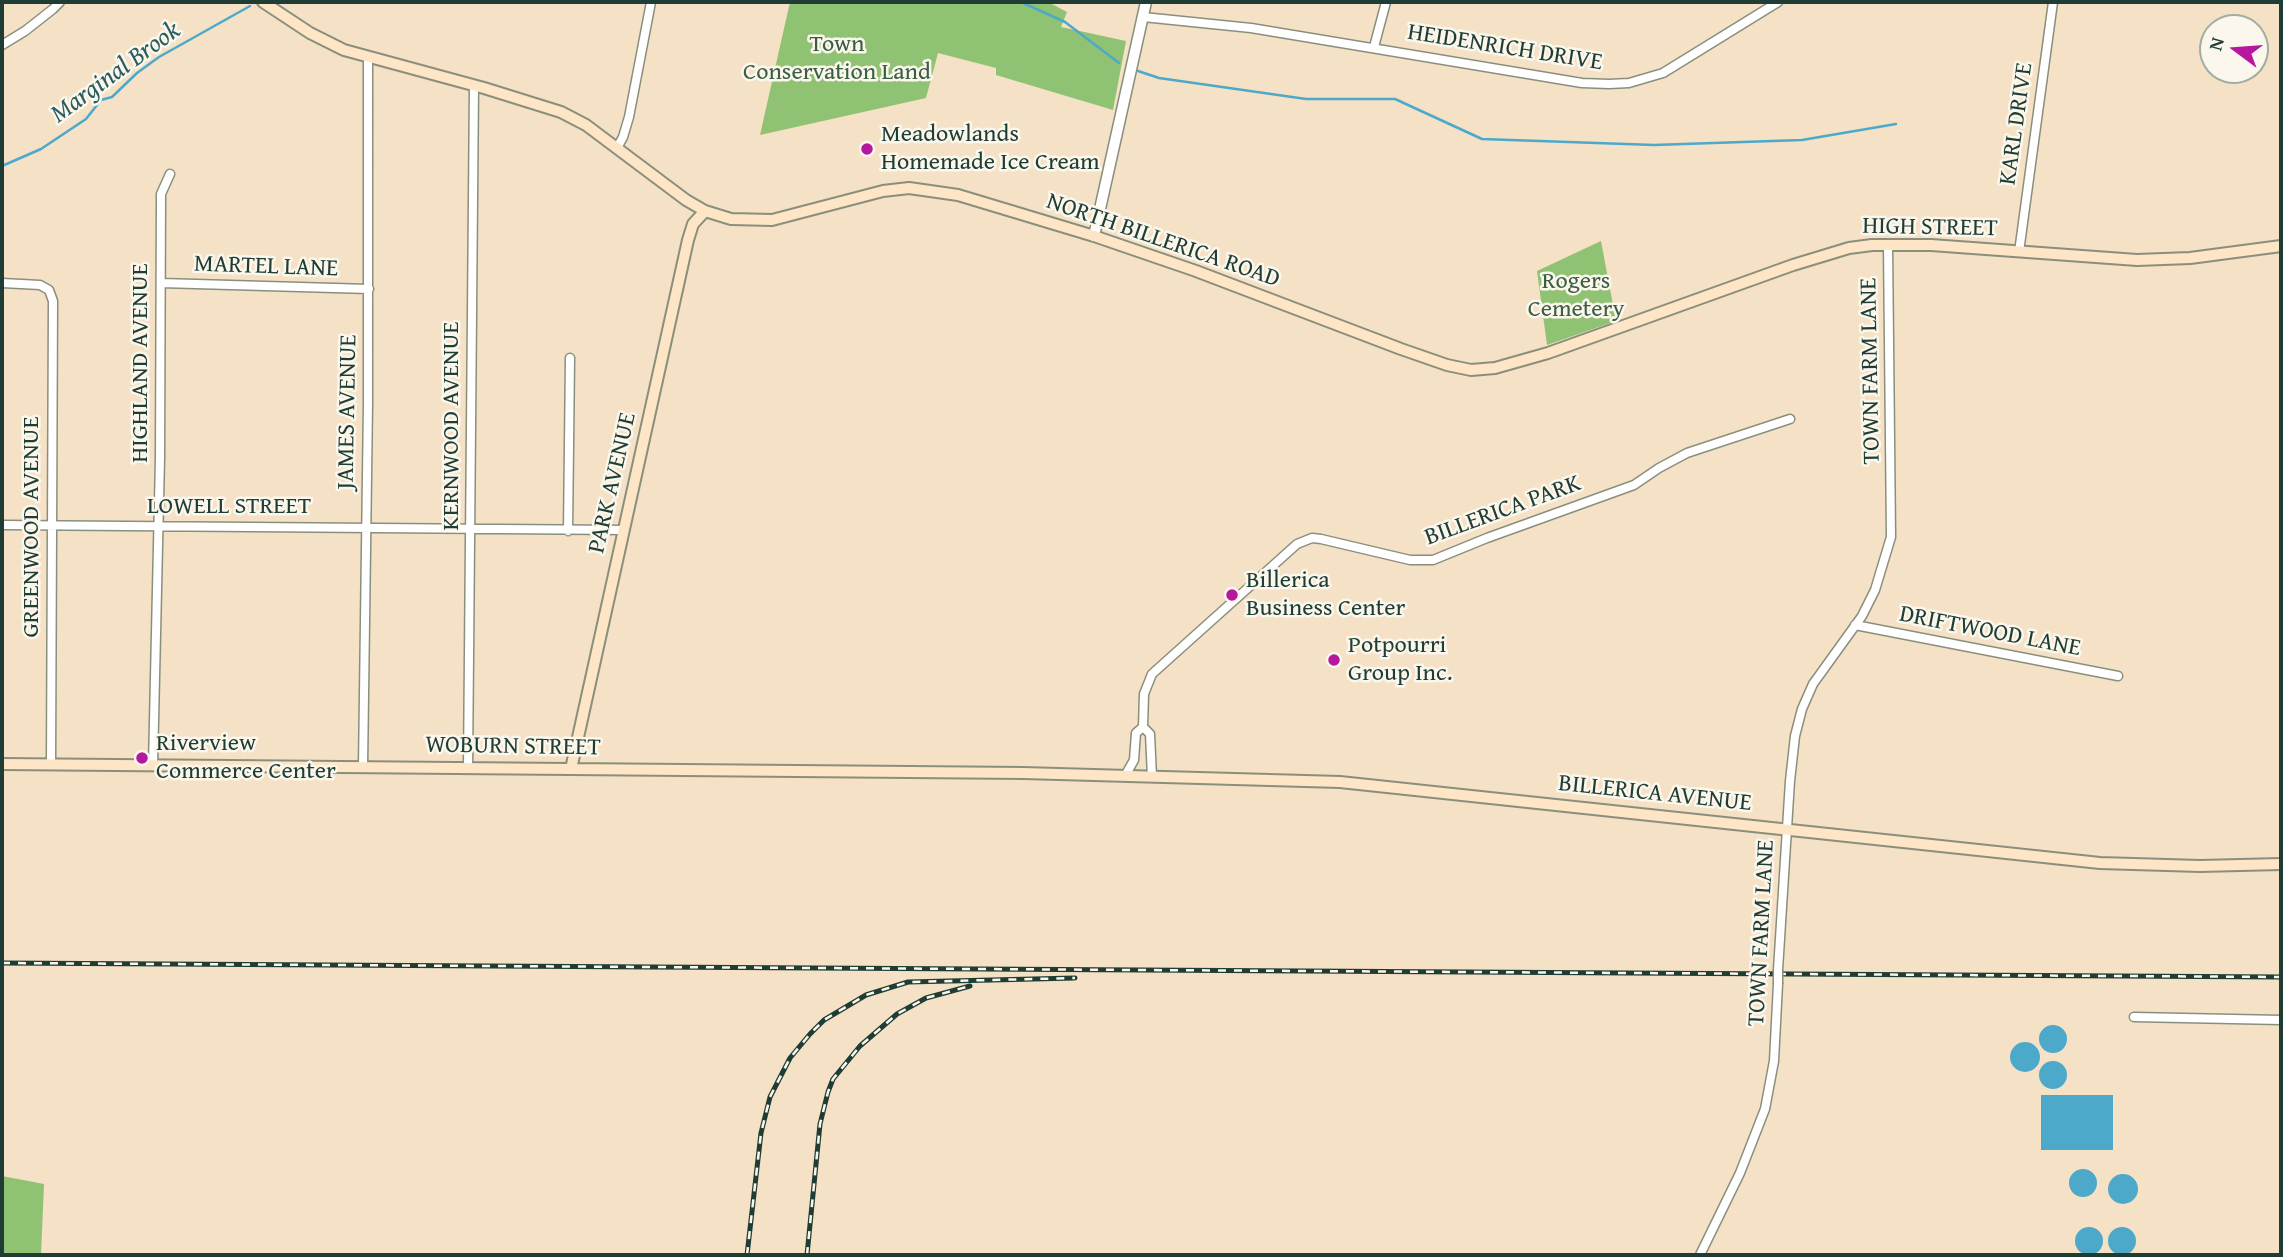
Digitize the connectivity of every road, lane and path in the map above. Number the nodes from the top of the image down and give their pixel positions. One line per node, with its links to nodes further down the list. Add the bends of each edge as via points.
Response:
1 (60, 2): 9 (street)
2 (263, 2): 11 (main road, NORTH BILLERICA ROAD, via 328,44)
3 (652, 2): 13 (street, via 629,117)
4 (1146, 2): 8 (street)
5 (1386, 2): 10 (street, HEIDENRICH DRIVE)
6 (1778, 2): 10 (street, HEIDENRICH DRIVE, via 1663,73 1629,83 1581,83)
7 (2053, 2): 19 (street, KARL DRIVE)
8 (1143, 17): 10 (street, HEIDENRICH DRIVE); 16 (street)
9 (2, 45)
10 (1374, 47)
11 (368, 58): 12 (main road, NORTH BILLERICA ROAD); 22 (street, JAMES AVENUE)
12 (474, 85): 13 (main road, NORTH BILLERICA ROAD, via 561,112); 30 (street, KERNWOOD AVENUE)
13 (617, 148): 15 (main road, NORTH BILLERICA ROAD)
14 (170, 174): 21 (street, HIGHLAND AVENUE, via 161,194)
15 (705, 211): 16 (main road, NORTH BILLERICA ROAD, via 731,219 772,220 883,191 929,189); 31 (main road, PARK AVENUE, via 693,224 688,240)
16 (1094, 236): 24 (main road, NORTH BILLERICA ROAD, via 1401,349)
17 (1888, 245): 19 (main road, HIGH STREET); 24 (main road, HIGH STREET, via 1825,255 1548,353); 33 (street, TOWN FARM LANE, via 1891,537 1875,590)
18 (2281, 246): 19 (main road, HIGH STREET, via 2137,260)
19 (2019, 251)
20 (2, 283): 27 (street, GREENWOOD AVENUE, via 34,284 49,290 53,301)
21 (161, 283): 22 (street, MARTEL LANE); 28 (street, HIGHLAND AVENUE)
22 (369, 289): 29 (street, JAMES AVENUE)
23 (570, 358): 32 (street)
24 (1471, 370)
25 (1790, 419): 35 (street, BILLERICA PARK, via 1687,453 1634,485 1433,560 1410,560 1321,539 1297,544 1152,674 1144,694)
26 (2, 525): 27 (street, LOWELL STREET)
27 (51, 525): 28 (street, LOWELL STREET); 37 (street, GREENWOOD AVENUE)
28 (158, 526): 29 (street, LOWELL STREET); 38 (street, HIGHLAND AVENUE)
29 (366, 527): 30 (street, LOWELL STREET); 39 (street, JAMES AVENUE)
30 (471, 529): 32 (street, LOWELL STREET); 40 (street, KERNWOOD AVENUE)
31 (624, 530): 32 (street, LOWELL STREET); 41 (main road, PARK AVENUE)
32 (568, 531)
33 (1855, 625): 34 (street, DRIFTWOOD LANE); 45 (street, TOWN FARM LANE, via 1812,684 1801,709)
34 (2118, 676)
35 (1143, 727): 43 (street, BILLERICA PARK, via 1136,733 1134,760); 44 (street, BILLERICA PARK, via 1150,734)
36 (2, 764): 37 (main road, WOBURN STREET)
37 (51, 764): 38 (main road, WOBURN STREET)
38 (153, 765): 39 (main road, WOBURN STREET)
39 (363, 767): 40 (main road, WOBURN STREET)
40 (467, 768): 41 (main road, WOBURN STREET)
41 (571, 769): 42 (main road, WOBURN STREET)
42 (1023, 773): 43 (main road, BILLERICA AVENUE)
43 (1125, 776): 44 (main road, BILLERICA AVENUE)
44 (1152, 776): 45 (main road, BILLERICA AVENUE, via 1340,782)
45 (1787, 830): 46 (main road, BILLERICA AVENUE, via 2099,863); 49 (street, TOWN FARM LANE, bridge, via 1774,1060 1765,1109)
46 (2281, 864)
47 (2134, 1017): 48 (street)
48 (2281, 1020)
49 (1700, 1255)

